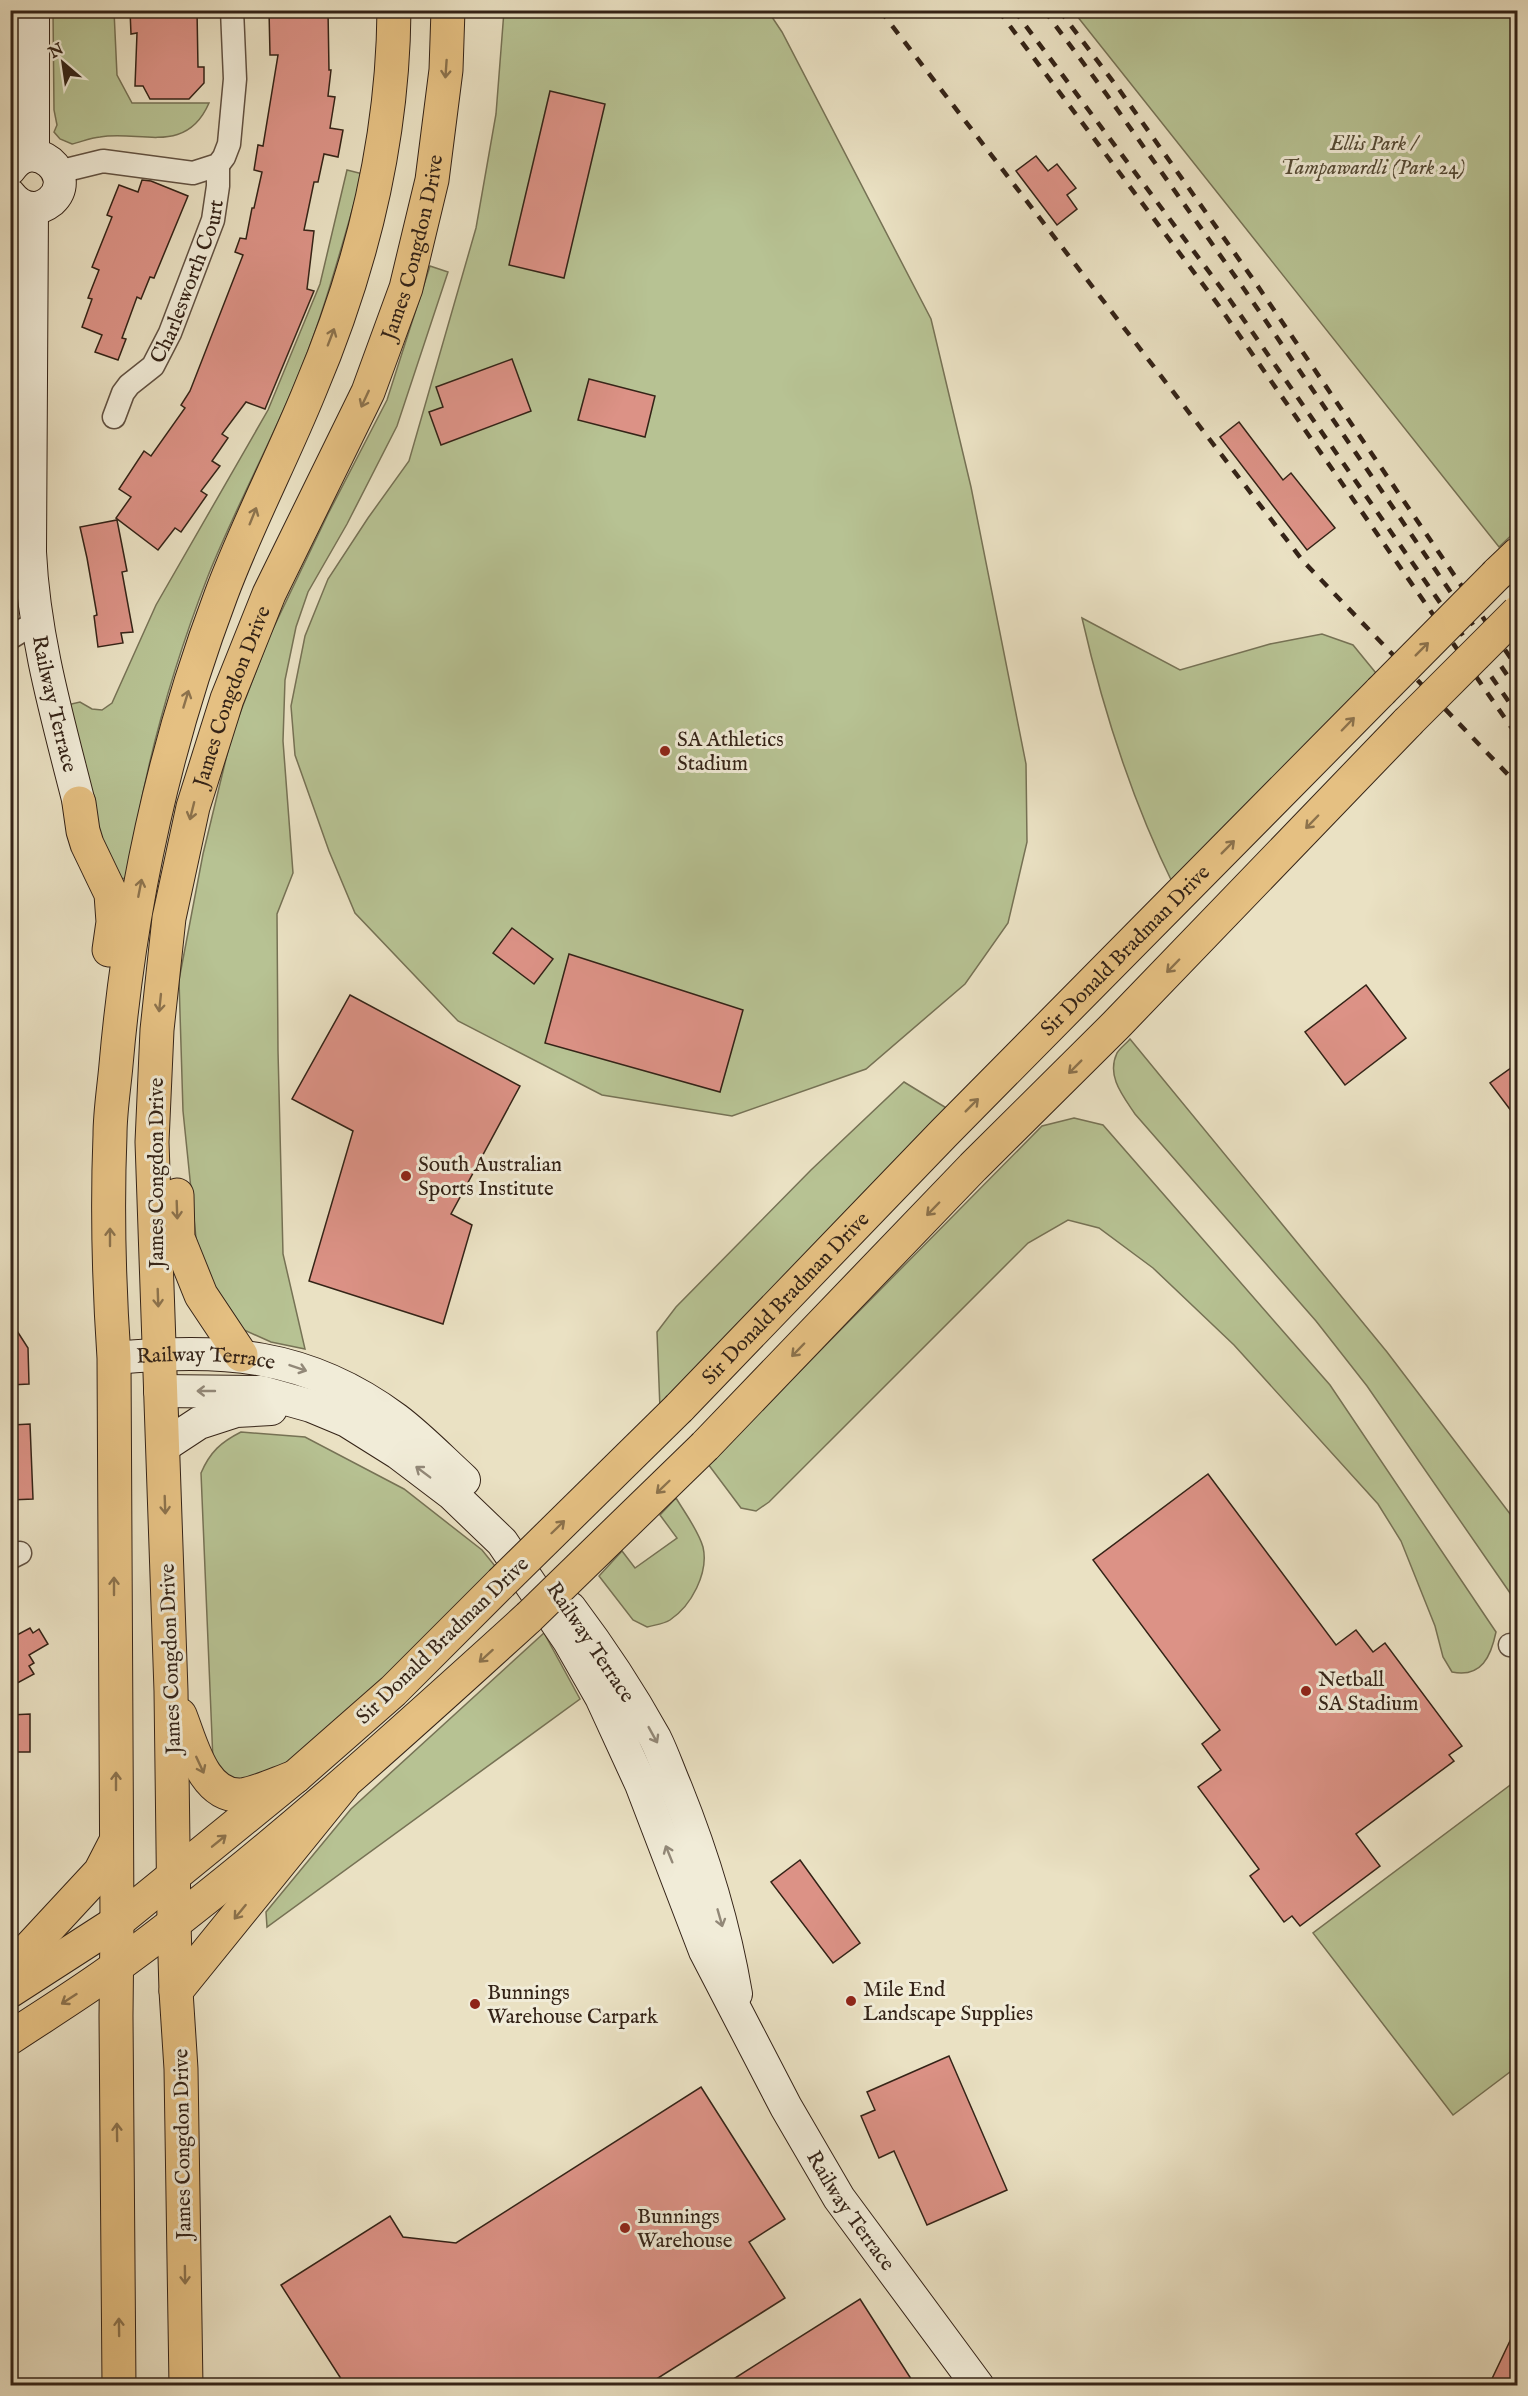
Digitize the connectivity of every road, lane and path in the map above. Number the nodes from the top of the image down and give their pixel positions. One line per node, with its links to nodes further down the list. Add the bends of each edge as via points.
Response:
1 (33, 10): 6 (main road)
2 (232, 10): 5 (street, via 235,79 229,144)
3 (394, 10): 14 (main road, James Congdon Drive, one-way to 3, via 134,918 156,807 185,700 221,595 310,391 351,285 378,174 393,62)
4 (448, 10): 13 (main road, James Congdon Drive, one-way to 13, via 446,70 432,180 406,288 368,392 265,604 227,699 193,807 168,918)
5 (218, 165): 6 (street, via 193,173 103,161); 8 (street, Charlesworth Court, via 213,220 170,333 153,366 129,385)
6 (34, 166): 7 (main road, via 60,180 55,197 48,204)
7 (21, 201): 11 (main road, Railway Terrace, via 30,552)
8 (114, 417)
9 (1507, 564): 22 (main road, Sir Donald Bradman Drive, one-way to 9, bridge, via 393,1691 679,1408 944,1133)
10 (1518, 612): 23 (main road, Sir Donald Bradman Drive, one-way to 23, bridge, via 705,1446 529,1617)
11 (23, 630): 12 (main road, Railway Terrace)
12 (79, 803): 14 (main road, via 83,831 113,906 97,1040)
13 (155, 1071): 15 (main road, James Congdon Drive, one-way to 15, via 153,1142); 16 (main road, one-way to 16, via 175,1120 178,1238 201,1295)
14 (114, 1092): 17 (main road, James Congdon Drive, one-way to 14, via 110,1145)
15 (159, 1354): 16 (main road, Railway Terrace); 17 (main road, Railway Terrace); 18 (main road, James Congdon Drive)
16 (241, 1355): 32 (main road, Railway Terrace, one-way to 32, via 331,1379 396,1419 472,1487 541,1568 656,1740 690,1824 718,1912 729,1950)
17 (113, 1373): 18 (main road); 24 (main road, James Congdon Drive, one-way to 17)
18 (160, 1391): 19 (main road, Railway Terrace, one-way to 18, via 261,1392); 20 (main road, James Congdon Drive)
19 (311, 1406): 20 (main road, via 236,1411 199,1423); 32 (main road, Railway Terrace, one-way to 19, via 705,1951 641,1784 601,1697 502,1542 452,1494 398,1454 347,1421)
20 (164, 1446): 21 (main road, James Congdon Drive, one-way to 21)
21 (171, 1691): 22 (main road, one-way to 22, via 201,1772 220,1789 241,1795); 25 (main road, James Congdon Drive)
22 (295, 1778): 25 (main road, Sir Donald Bradman Drive, one-way to 22)
23 (343, 1785): 27 (main road, Sir Donald Bradman Drive); 31 (main road, one-way to 31)
24 (117, 1840): 26 (main road, James Congdon Drive); 29 (main road, via 100,1872)
25 (173, 1877): 26 (main road, Sir Donald Bradman Drive); 27 (main road, James Congdon Drive)
26 (117, 1922): 28 (main road, James Congdon Drive); 30 (main road, Sir Donald Bradman Drive)
27 (174, 1923): 28 (main road, Sir Donald Bradman Drive); 31 (main road, James Congdon Drive)
28 (117, 1966): 33 (main road, Sir Donald Bradman Drive, one-way to 33); 34 (main road, James Congdon Drive, one-way to 28)
29 (10, 1969)
30 (10, 1991)
31 (176, 1991): 35 (main road, James Congdon Drive, one-way to 35, via 181,2069)
32 (741, 2024): 36 (main road, Railway Terrace, via 839,2198)
33 (10, 2038)
34 (119, 2385)
35 (186, 2385)
36 (978, 2385)

